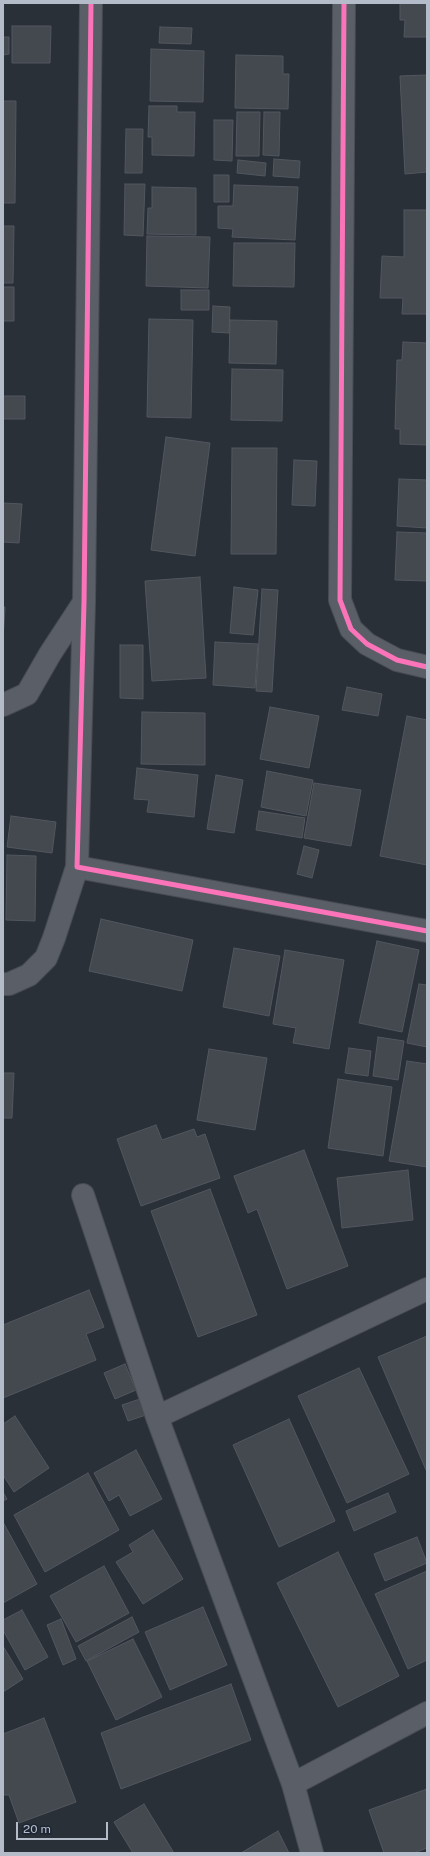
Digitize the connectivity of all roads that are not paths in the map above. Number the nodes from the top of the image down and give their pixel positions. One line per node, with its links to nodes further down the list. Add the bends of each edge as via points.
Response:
1 (91, 3): 3 (street)
2 (344, 3): 4 (street, via 340,600 351,629 367,644 397,660)
3 (84, 602): 5 (street, via 27,694); 6 (street)
4 (427, 667)
5 (3, 705)
6 (77, 867): 7 (street); 8 (street, via 46,958 29,975)
7 (427, 931)
8 (3, 984)
9 (83, 1195): 11 (street)
10 (427, 1289): 11 (street)
11 (157, 1417): 13 (street)
12 (427, 1714): 13 (street)
13 (293, 1784): 14 (street)
14 (312, 1853)

